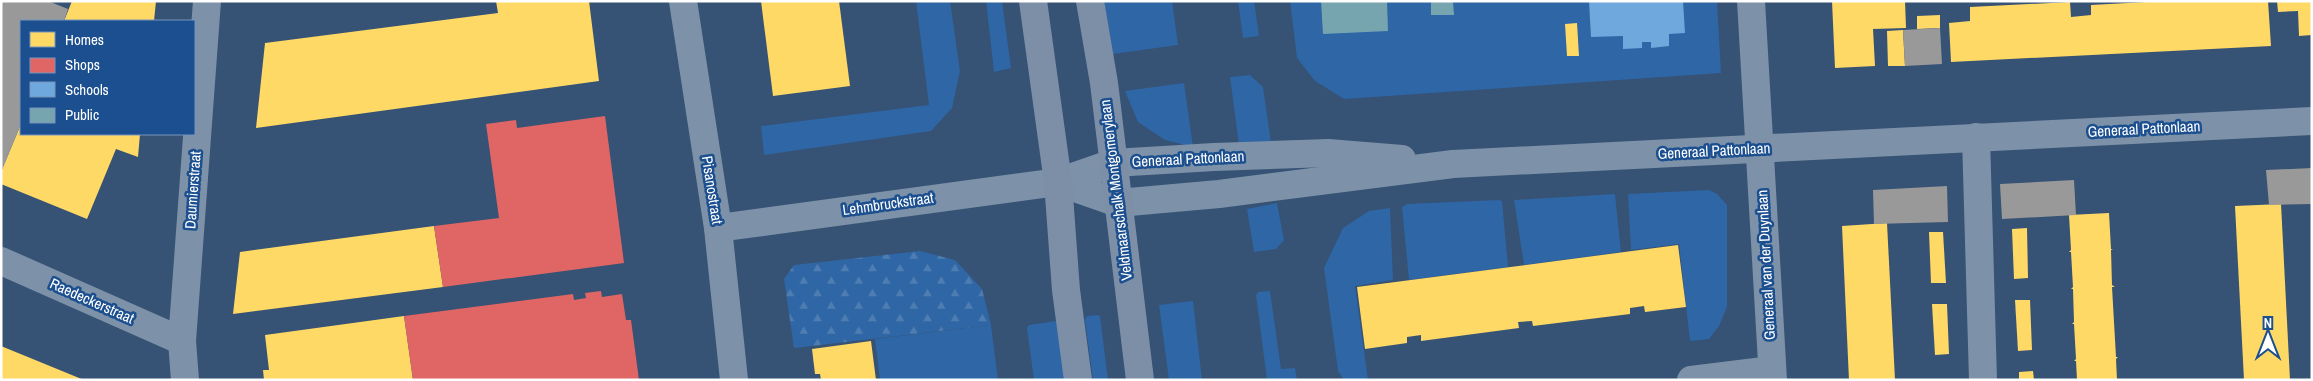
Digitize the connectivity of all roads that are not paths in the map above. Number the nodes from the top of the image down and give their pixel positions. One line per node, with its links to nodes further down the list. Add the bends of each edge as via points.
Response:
1 (207, 1): 15 (street, Daumierstraat)
2 (683, 1): 13 (street, Pisanostraat)
3 (1033, 1): 11 (main road)
4 (1090, 1): 9 (main road, Veldmaarschalk Montgomerylaan)
5 (1751, 1): 8 (street, Generaal van der Duynlaan)
6 (2312, 121): 7 (street, Generaal Pattonlaan)
7 (1976, 137): 8 (street, Generaal Pattonlaan); 22 (street)
8 (1759, 149): 10 (street, Generaal Pattonlaan); 16 (street, Generaal van der Duynlaan)
9 (1113, 163): 10 (street, Generaal Pattonlaan, via 1328,153); 11 (street, Generaal Pattonlaan); 12 (main road, Veldmaarschalk Montgomerylaan)
10 (1453, 164): 12 (street, Generaal Pattonlaan)
11 (1058, 182): 12 (street, Generaal Pattonlaan); 13 (street, Lehmbruckstraat); 19 (main road, via 1066,290)
12 (1118, 204): 20 (main road, Veldmaarschalk Montgomerylaan)
13 (718, 228): 18 (street, Pisanostraat)
14 (1, 260): 15 (street, Raedeckerstraat)
15 (182, 341): 17 (street, Daumierstraat)
16 (1772, 375): 21 (street)
17 (185, 380)
18 (734, 380)
19 (1078, 380)
20 (1140, 380)
21 (1691, 380)
22 (1983, 380)

